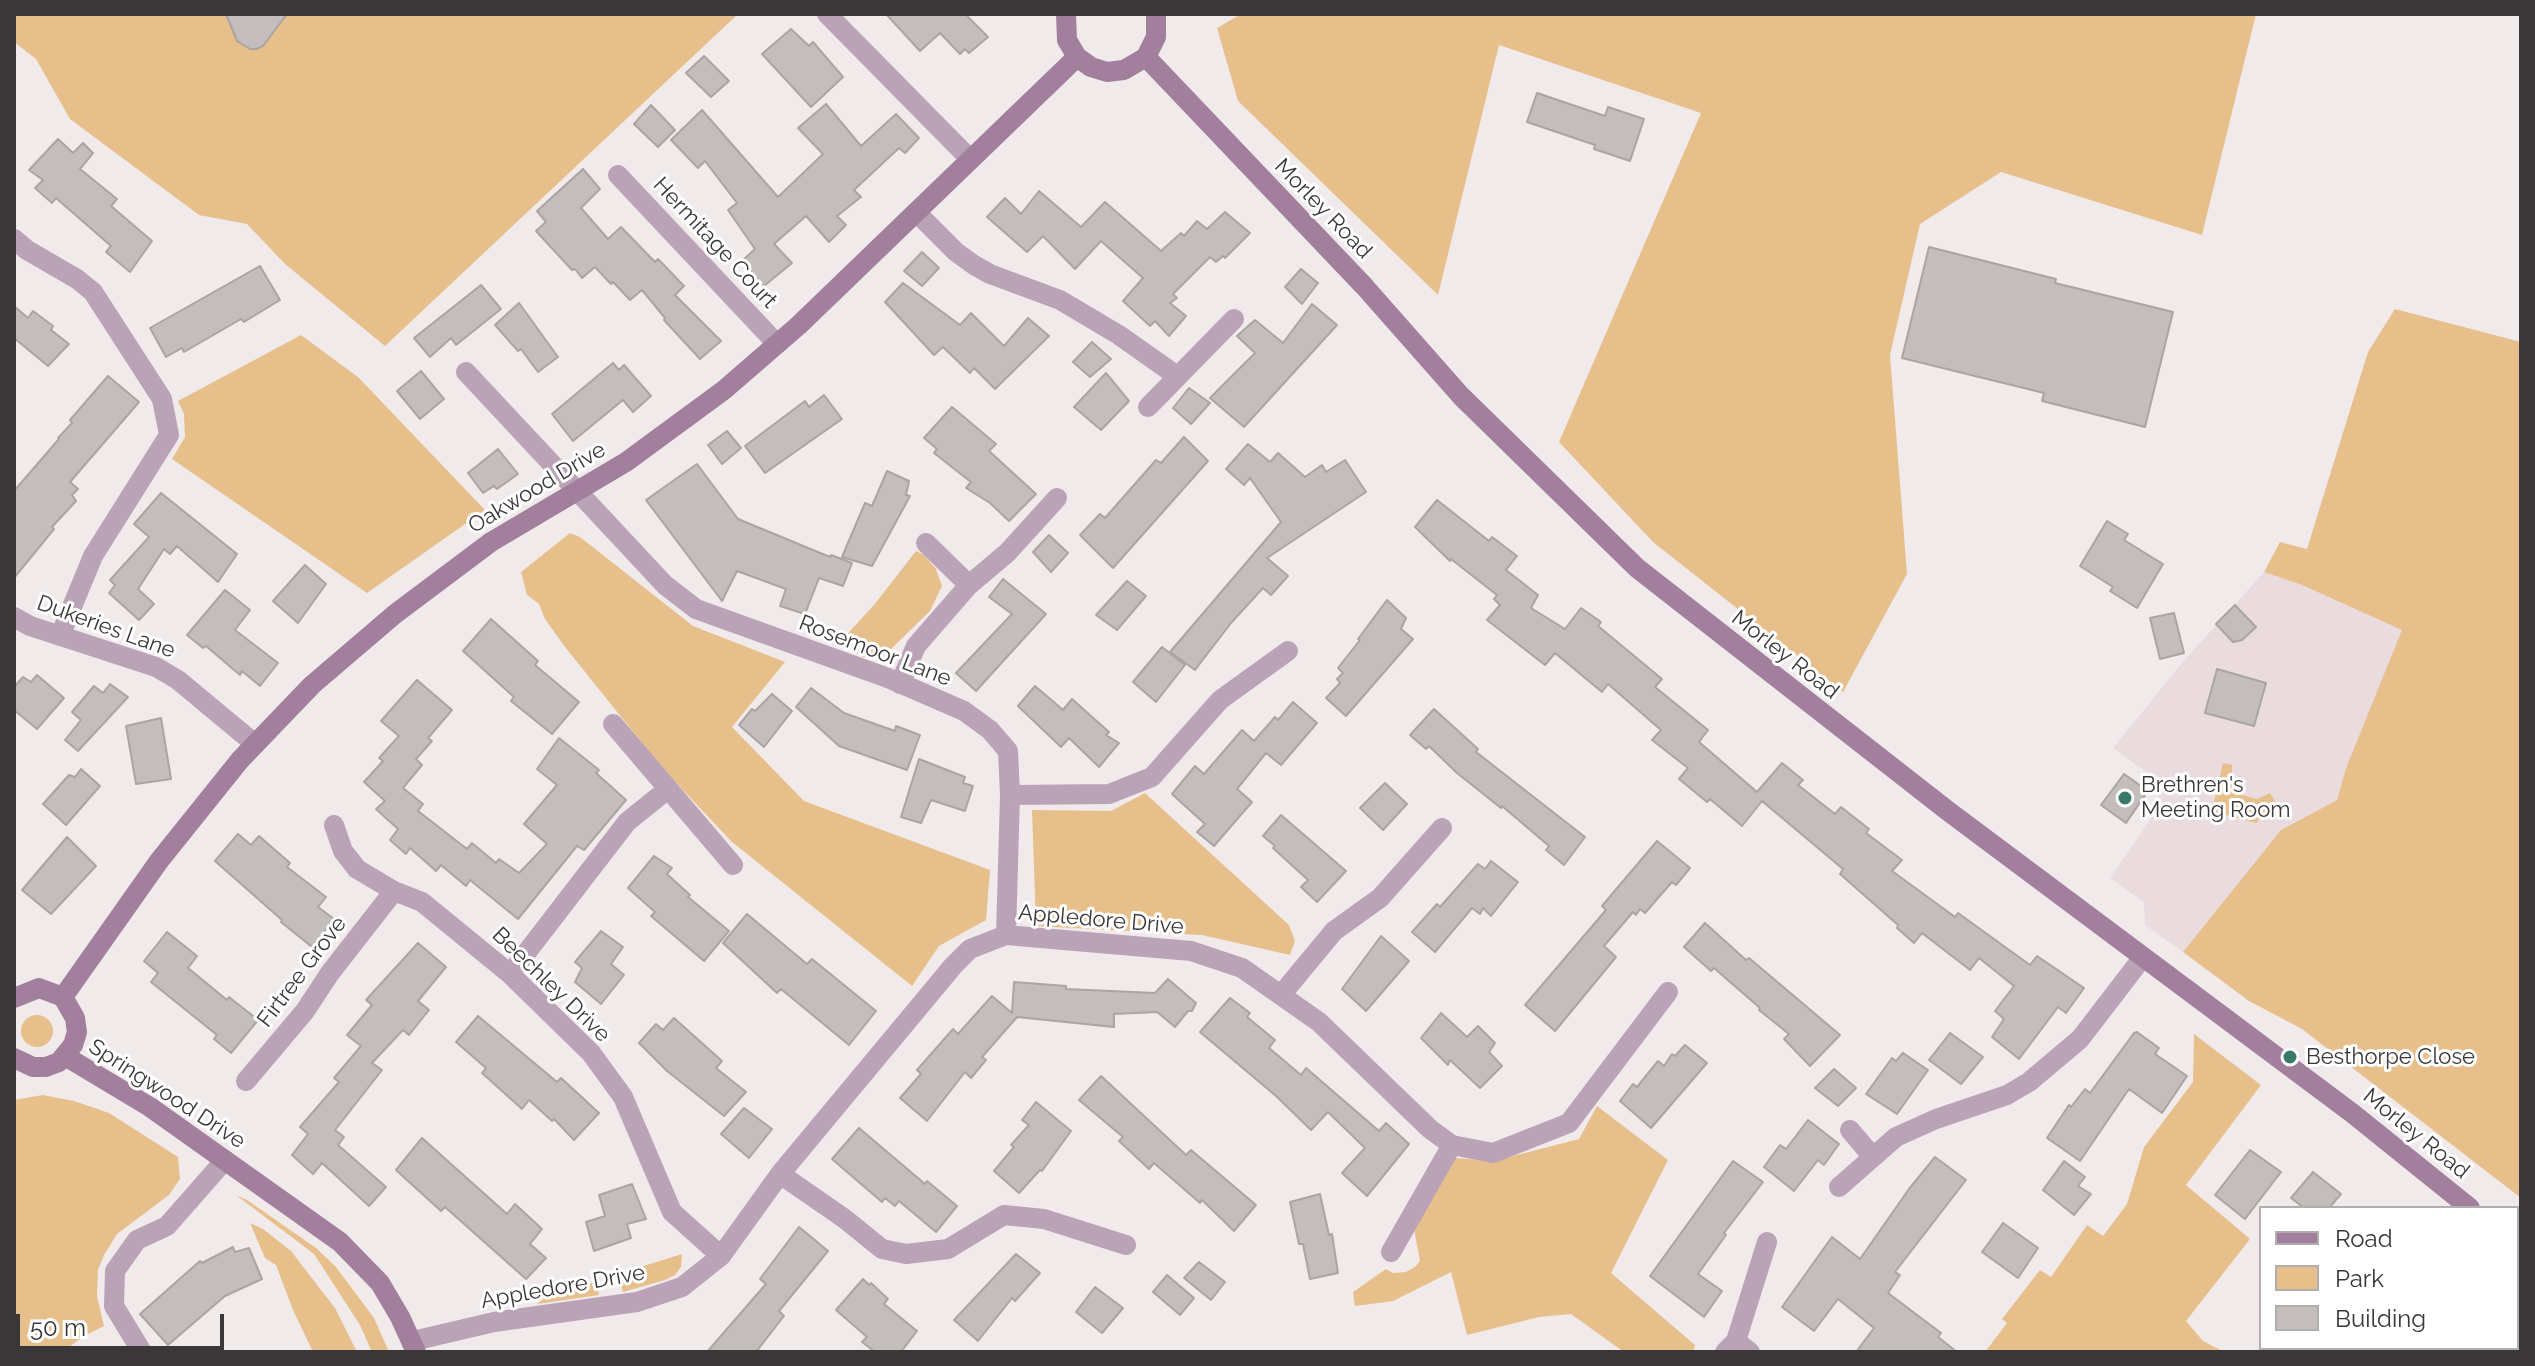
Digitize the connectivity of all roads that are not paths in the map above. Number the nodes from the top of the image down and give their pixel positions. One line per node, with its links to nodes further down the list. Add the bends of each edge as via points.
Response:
1 (827, 14): 6 (street)
2 (1066, 14): 4 (street, via 1067,40)
3 (1156, 14): 5 (street, via 1156,37)
4 (1077, 57): 5 (street, via 1107,72 1124,70); 6 (street, Oakwood Drive)
5 (1146, 57): 32 (street, Morley Road, via 1461,396 1637,568)
6 (970, 159): 8 (street, Oakwood Drive)
7 (618, 175): 11 (street, Hermitage Court)
8 (916, 212): 11 (street, Oakwood Drive); 13 (street, via 974,265 1060,300)
9 (14, 239): 20 (street, via 93,292 162,399 169,435 93,556)
10 (1234, 319): 13 (street)
11 (777, 344): 15 (street, Oakwood Drive, via 690,417)
12 (466, 372): 15 (street, Rosemoor Lane)
13 (1177, 376): 14 (street)
14 (1148, 407)
15 (579, 491): 22 (street, Rosemoor Lane, via 665,585 696,609); 24 (street, Oakwood Drive, via 491,542 395,614 312,685)
16 (1057, 498): 18 (street)
17 (926, 543): 18 (street)
18 (969, 585): 22 (street, via 916,646)
19 (14, 617): 20 (street, Dukeries Lane)
20 (60, 636): 24 (street, Dukeries Lane, via 156,667)
21 (1288, 651): 26 (street, via 1220,700 1152,777 1109,794)
22 (900, 684): 26 (street, Rosemoor Lane, via 964,711 990,730 1008,751)
23 (613, 724): 25 (street)
24 (255, 744): 36 (street, Oakwood Drive, via 159,861)
25 (668, 789): 29 (street); 33 (street, via 627,822)
26 (1010, 795): 31 (street, Rosemoor Lane)
27 (334, 825): 30 (street, Beechley Drive, via 343,851 357,869)
28 (1442, 828): 35 (street, via 1380,898 1334,931)
29 (733, 865)
30 (394, 891): 33 (street, Beechley Drive, via 422,902); 40 (street, Firtree Grove)
31 (1006, 935): 35 (street, Appledore Drive, via 1191,951 1242,968); 45 (street, Appledore Drive, via 970,949 953,966)
32 (2143, 957): 43 (street, via 2080,1039 2029,1082 1896,1137); 47 (street, Morley Road)
33 (510, 974): 51 (street, Beechley Drive, via 599,1064 623,1097 672,1212)
34 (1668, 992): 42 (street, Appledore Drive, via 1569,1123 1493,1153)
35 (1281, 995): 42 (street, Appledore Drive, via 1319,1022)
36 (63, 997): 37 (street, via 39,988); 38 (street, via 77,1032)
37 (14, 998)
38 (65, 1056): 39 (street, via 46,1067); 44 (street, Springwood Drive)
39 (17, 1066)
40 (246, 1081)
41 (1850, 1130): 43 (street)
42 (1452, 1145): 50 (street)
43 (1872, 1156): 46 (street)
44 (233, 1166): 52 (street, Springwood Drive, via 356,1257 380,1283); 54 (street, via 167,1226 137,1240 115,1271 114,1306)
45 (780, 1174): 49 (street, via 882,1249 906,1254 948,1249 1004,1215 1044,1219); 51 (street, Appledore Drive)
46 (1839, 1187)
47 (2468, 1206)
48 (1767, 1242): 53 (street)
49 (1126, 1245)
50 (1391, 1252)
51 (721, 1256): 52 (street, Appledore Drive, via 682,1287 637,1302 494,1322)
52 (414, 1346)
53 (1737, 1348)
54 (142, 1352)

